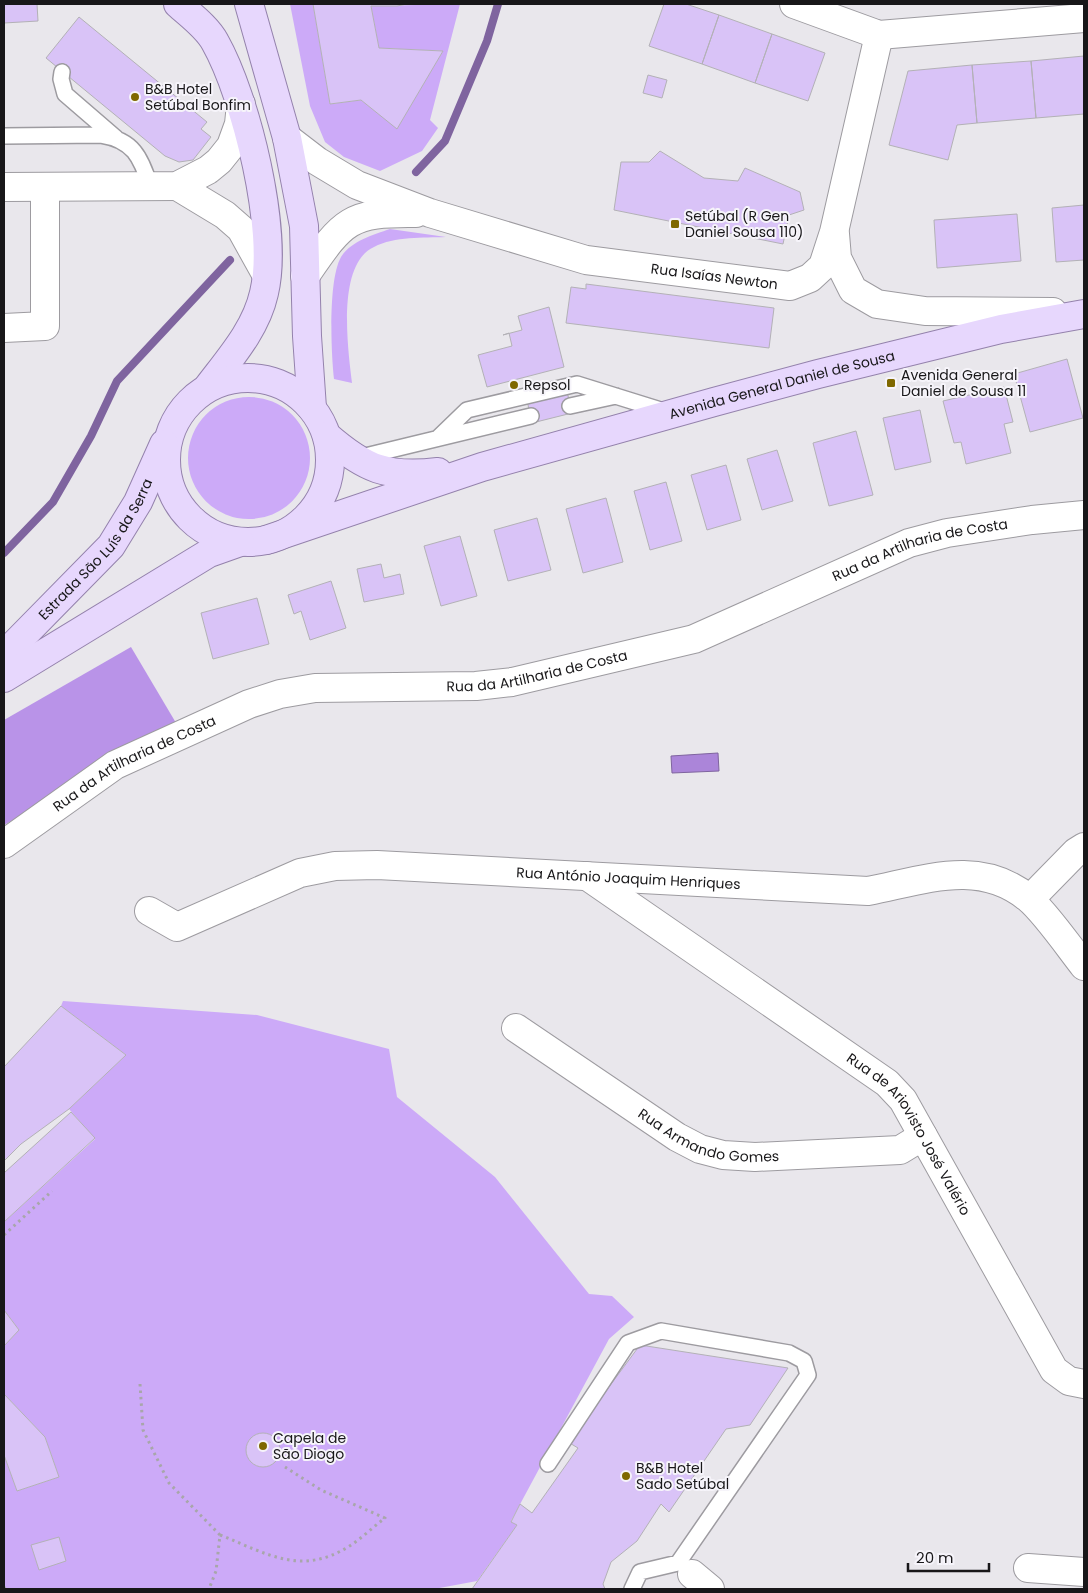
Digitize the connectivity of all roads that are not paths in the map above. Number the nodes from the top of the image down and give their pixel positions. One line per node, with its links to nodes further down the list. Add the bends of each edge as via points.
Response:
1 (178, 4): 7 (main road, via 214,40)
2 (249, 4): 10 (main road)
3 (794, 4): 5 (street)
4 (1084, 18): 5 (street)
5 (878, 35): 16 (street, Rua Isaías Newton)
6 (62, 72): 9 (lane, via 65,94)
7 (240, 104): 12 (street, via 239,124 231,146 208,170); 17 (main road, via 259,181 269,242)
8 (4, 136): 9 (lane, via 101,135)
9 (116, 138): 11 (lane, via 132,148 142,161)
10 (287, 138): 15 (street, Rua Isaías Newton, via 357,185); 18 (main road, via 304,226)
11 (150, 186): 12 (street); 14 (street)
12 (177, 186): 17 (street, via 225,215 241,230)
13 (4, 187): 14 (street)
14 (45, 187): 20 (street, via 45,326)
15 (430, 213): 16 (street, Rua Isaías Newton, via 586,260 790,286 810,278 823,266); 18 (street, Rua Isaías Newton, via 385,212 366,215 349,223 330,240)
16 (834, 232): 19 (street, via 837,258 853,290 877,304 925,311)
17 (266, 274): 21 (main road, via 264,293 240,346)
18 (306, 276): 24 (main road)
19 (1084, 313): 25 (main road, Avenida General Daniel de Sousa, via 992,331)
20 (4, 328)
21 (208, 387): 24 (main road, via 238,377 271,380 288,387); 27 (main road, via 184,406)
22 (617, 396): 23 (lane); 25 (lane); 29 (lane, via 578,384 467,410)
23 (570, 406)
24 (312, 408): 28 (main road)
25 (673, 414): 31 (main road, Avenida General Daniel de Sousa)
26 (531, 416): 29 (lane)
27 (170, 431): 33 (main road, via 165,459 169,486 182,509 215,536); 34 (main road, Estrada São Luís da Serra, via 138,502 110,546)
28 (327, 436): 30 (main road); 33 (main road, via 330,466 325,488 311,513 290,530)
29 (438, 438): 30 (lane)
30 (356, 458): 31 (main road, via 371,468 408,476)
31 (482, 467): 33 (main road)
32 (1084, 515): 36 (street, Rua da Artilharia de Costa, via 947,533 909,543 694,639 522,680 476,686 315,688 280,694 249,704 116,765)
33 (253, 541): 35 (main road, via 209,553)
34 (4, 655)
35 (4, 678)
36 (4, 844)
37 (1084, 846): 39 (street)
38 (587, 876): 39 (street, Rua António Joaquim Henriques, via 868,891 944,876 977,874 1005,882); 40 (street, Rua António Joaquim Henriques, via 377,865 335,866 300,873 177,927); 43 (street, Rua de Ariovisto José Valério, via 887,1083 903,1100)
39 (1030, 899): 41 (street, Rua António Joaquim Henriques)
40 (149, 911)
41 (1084, 966)
42 (516, 1028): 43 (street, Rua Armando Gomes, via 677,1137 723,1155 900,1150)
43 (924, 1136): 44 (street, Rua de Ariovisto José Valério, via 1054,1370 1068,1381)
44 (1084, 1384)
45 (548, 1464): 48 (lane, via 628,1343 661,1331 789,1353 804,1361 808,1375)
46 (1028, 1568): 47 (street)
47 (1084, 1572)
48 (694, 1575): 49 (lane, via 640,1572)
49 (632, 1589)

